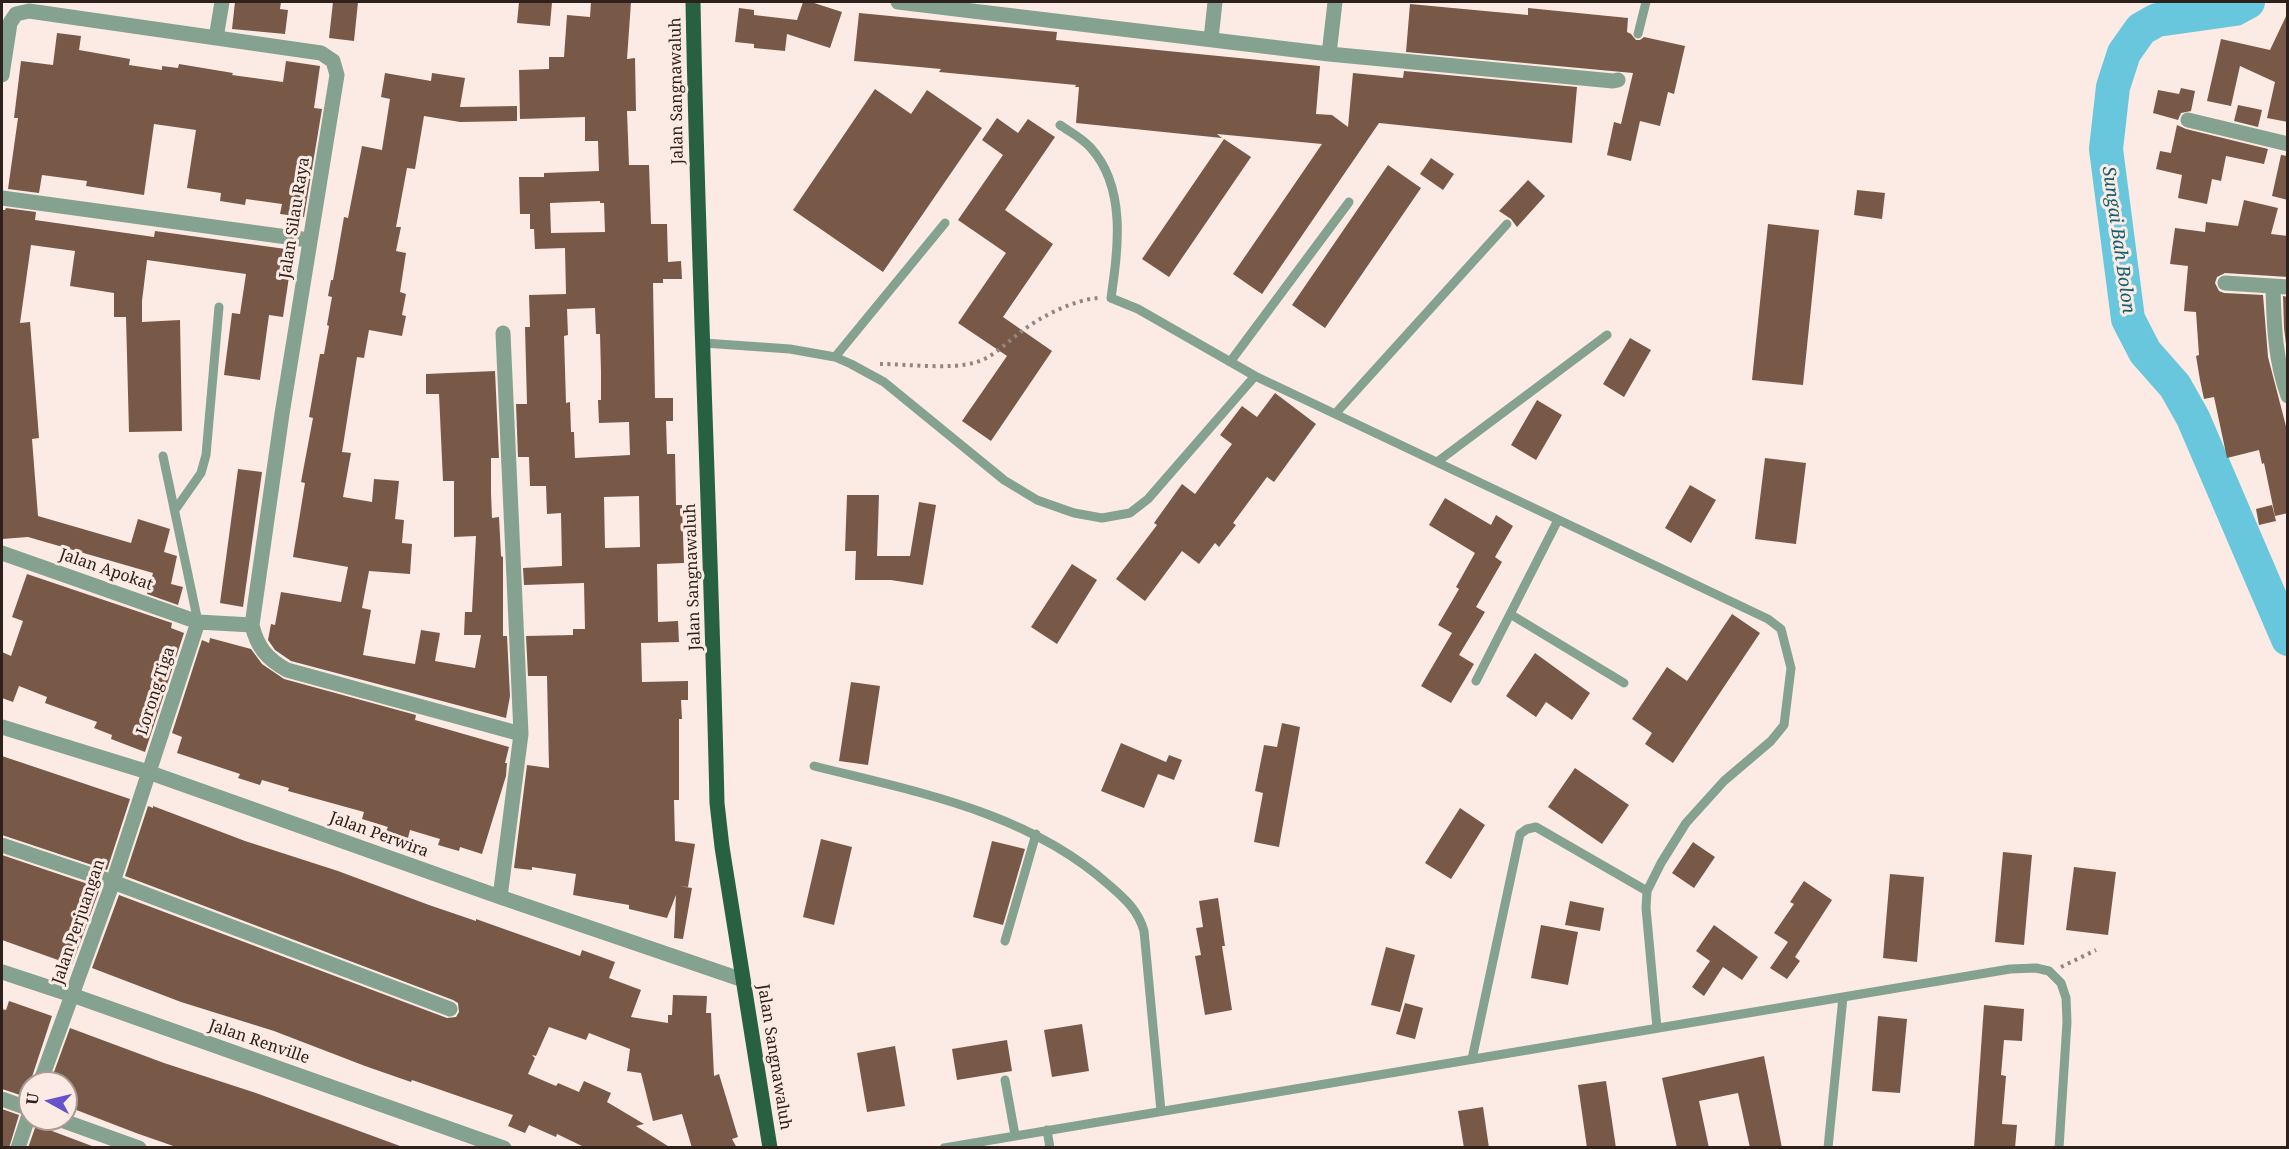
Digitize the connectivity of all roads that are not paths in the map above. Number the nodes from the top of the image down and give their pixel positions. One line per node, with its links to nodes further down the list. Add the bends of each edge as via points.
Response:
1 (222, 2): 9 (street)
2 (693, 2): 27 (main road, Jalan Sangnawaluh)
3 (898, 2): 7 (street)
4 (1215, 2): 10 (street)
5 (1335, 2): 11 (street)
6 (1646, 2): 8 (lane)
7 (943, 4): 10 (street)
8 (1638, 34)
9 (216, 38): 12 (street, Jalan Silau Raya, via 21,12 12,17); 21 (street, Jalan Silau Raya, via 321,53 333,61 337,75)
10 (1211, 39): 11 (street)
11 (1329, 54): 13 (street)
12 (2, 75)
13 (1618, 80)
14 (2188, 120): 16 (street)
15 (1060, 125): 29 (lane, via 1089,146 1102,163 1112,189 1118,235 1111,298 1138,309)
16 (2288, 144)
17 (2, 198): 21 (street)
18 (1349, 202): 29 (lane)
19 (945, 223): 28 (lane)
20 (1507, 224): 32 (lane)
21 (309, 240): 40 (street, Jalan Silau Raya)
22 (2225, 283): 23 (street)
23 (2280, 287): 31 (street, via 2274,338 2279,372)
24 (219, 307): 35 (lane, via 206,455 201,473)
25 (503, 333): 44 (street)
26 (1607, 335): 34 (lane)
27 (704, 343): 28 (lane, via 790,349); 54 (main road, Jalan Sangnawaluh, via 717,803)
28 (835, 357): 30 (lane, via 884,382 1004,480 1037,500 1102,518 1130,513 1148,499)
29 (1230, 362): 30 (lane)
30 (1255, 376): 32 (lane)
31 (2288, 396)
32 (1335, 414): 34 (lane)
33 (163, 456): 35 (lane)
34 (1437, 462): 36 (lane)
35 (176, 510): 39 (lane)
36 (1558, 520): 38 (lane); 50 (lane, via 1768,618 1781,629 1786,644 1791,668 1784,725 1724,781 1686,824)
37 (2, 553): 39 (street, Jalan Apokat)
38 (1510, 614): 41 (lane); 42 (lane)
39 (198, 622): 40 (street); 46 (street, Lorong Tiga)
40 (252, 625): 44 (street, via 264,654 287,670)
41 (1476, 681)
42 (1624, 683)
43 (2, 727): 46 (street, Jalan Perwira)
44 (521, 734): 51 (street)
45 (814, 766): 47 (lane, via 967,806)
46 (148, 772): 49 (street, Jalan Perjuangan); 51 (street, Jalan Perwira)
47 (1036, 834): 52 (lane); 64 (lane, via 1095,872 1134,908 1141,921)
48 (2, 845): 49 (street)
49 (113, 882): 55 (street, Jalan Perjuangan); 57 (street)
50 (1647, 891): 58 (lane); 59 (lane, via 1536,827 1520,834)
51 (500, 897): 54 (street, Jalan Perwira)
52 (1005, 940)
53 (2, 972): 55 (street, Jalan Renville)
54 (743, 980): 72 (main road, Jalan Sangnawaluh)
55 (72, 995): 60 (street, Jalan Perjuangan); 71 (street, Jalan Renville)
56 (1843, 997): 58 (lane); 75 (lane); 76 (lane, via 2010,969 2049,971 2061,983 2066,998)
57 (450, 1009)
58 (1657, 1028): 59 (lane)
59 (1472, 1059): 64 (lane)
60 (44, 1071)
61 (1005, 1080): 68 (lane)
62 (2, 1099): 63 (street)
63 (18, 1106)
64 (1161, 1111): 66 (lane)
65 (78, 1126): 70 (street)
66 (1047, 1130): 68 (lane); 74 (lane)
67 (24, 1131): 69 (street)
68 (1015, 1135): 73 (lane)
69 (18, 1148)
70 (139, 1148)
71 (504, 1148)
72 (770, 1148)
73 (944, 1148)
74 (1050, 1148)
75 (1828, 1148)
76 (2059, 1148)

